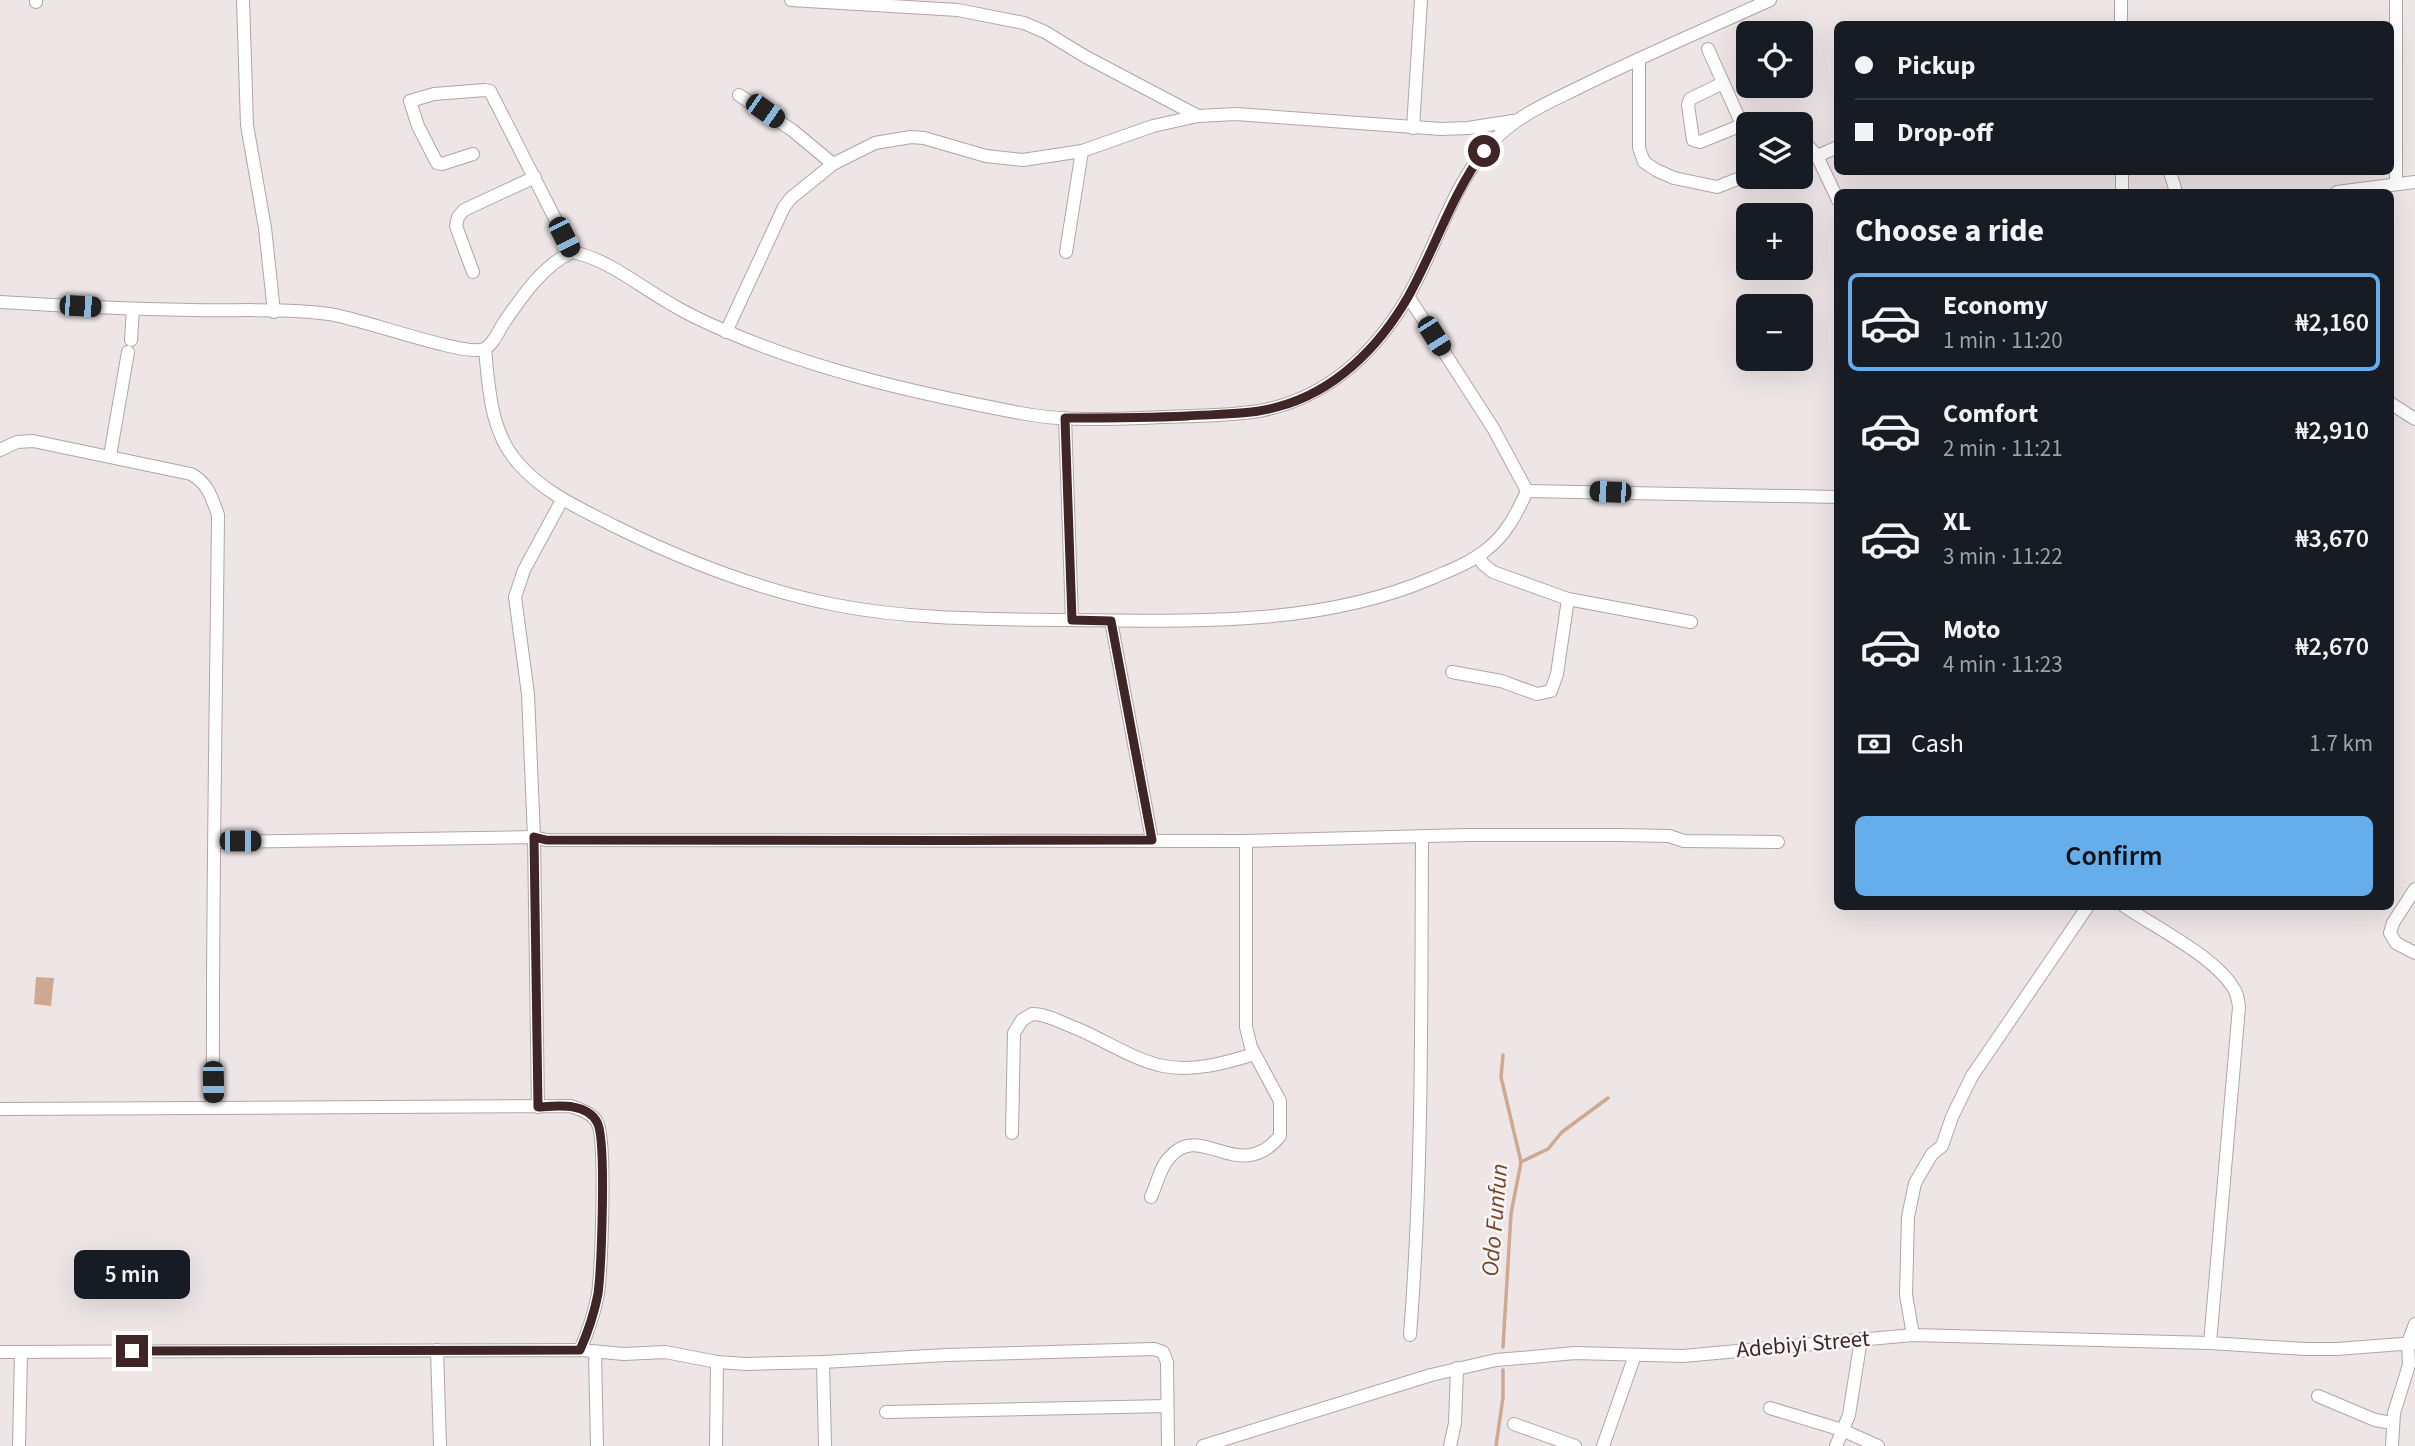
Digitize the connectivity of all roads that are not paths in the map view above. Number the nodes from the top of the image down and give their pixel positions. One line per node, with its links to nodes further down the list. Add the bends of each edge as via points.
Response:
1 (243, 0): 35 (street, via 247,125)
2 (791, 0): 13 (street, via 958,10 1024,23)
3 (1421, 0): 16 (street)
4 (1770, 0): 9 (street)
5 (2121, 0): 7 (street)
6 (2396, 0): 26 (street)
7 (2121, 21)
8 (1708, 49): 10 (street)
9 (1639, 59): 14 (street); 24 (street, via 1639,148 1644,162 1697,184 1717,187)
10 (1723, 83): 12 (street); 15 (street, via 1690,99 1693,140 1700,142)
11 (739, 95): 22 (street)
12 (1736, 112)
13 (1198, 116): 16 (street, via 1236,114); 18 (street)
14 (1517, 120): 16 (street, via 1468,128); 32 (street, via 1469,172)
15 (1736, 127)
16 (1413, 128)
17 (1834, 149): 21 (street)
18 (1082, 151): 22 (street, via 1003,159 911,137 876,143); 30 (street)
19 (1813, 152): 21 (street)
20 (473, 155): 23 (street, via 438,163 410,101 434,94 490,91)
21 (1817, 156): 28 (street)
22 (833, 164): 36 (street, via 784,207)
23 (535, 177): 29 (street); 31 (street, via 458,217 456,226)
24 (1736, 180)
25 (2415, 182): 26 (street)
26 (2396, 183): 27 (street)
27 (2357, 189)
28 (1834, 192)
29 (572, 252): 36 (street, via 600,261); 37 (street, via 538,279)
30 (1066, 252)
31 (473, 272)
32 (1408, 296): 39 (street, via 1362,359 1294,401 1256,412); 43 (street, via 1493,428)
33 (0, 302): 34 (street)
34 (133, 309): 35 (street); 42 (street)
35 (274, 312): 37 (street, via 330,314 466,350)
36 (726, 332): 39 (street, via 904,390)
37 (485, 349): 45 (street, via 490,402 505,446 536,481)
38 (2394, 406): 40 (street)
39 (1065, 418): 48 (street)
40 (2415, 419)
41 (0, 450): 42 (street, via 33,441)
42 (110, 456): 56 (street, via 201,479 218,515)
43 (1527, 491): 44 (street); 46 (street, via 1499,540)
44 (1834, 497)
45 (562, 500): 48 (street, via 674,555 788,594 908,614); 52 (street, via 524,570 515,597 526,673)
46 (1479, 556): 47 (street, via 1493,572); 49 (street, via 1408,588 1332,610)
47 (1569, 598): 50 (street); 51 (street, via 1551,691 1537,694 1501,681)
48 (1072, 620): 49 (street)
49 (1111, 621): 54 (street)
50 (1691, 622)
51 (1452, 672)
52 (534, 837): 54 (street); 56 (street); 64 (street)
53 (1422, 838): 55 (street); 57 (street, via 1652,835 1684,841); 69 (street, via 1418,1235)
54 (1152, 840): 55 (street)
55 (1246, 841): 62 (street, via 1246,1027)
56 (215, 842): 63 (street)
57 (1778, 842)
58 (2415, 889): 61 (street, via 2390,933 2396,943)
59 (2085, 910): 70 (street, via 1972,1076 1942,1146 1915,1183 1908,1217 1906,1295)
60 (2130, 910): 72 (street, via 2209,962 2231,984 2239,1007)
61 (2415, 953)
62 (1254, 1054): 66 (street, via 1187,1068 1161,1066 1032,1014 1014,1033); 67 (street, via 1280,1101 1280,1136 1266,1150 1248,1156 1196,1144 1180,1147 1164,1165)
63 (214, 1106): 64 (street); 65 (street)
64 (538, 1107): 75 (street, via 570,1106 584,1111 601,1131 600,1279)
65 (0, 1109)
66 (1012, 1133)
67 (1151, 1197)
68 (2415, 1324): 73 (street)
69 (1409, 1335)
70 (1913, 1335): 71 (street, Adebiyi Street); 72 (street, Adebiyi Street)
71 (1861, 1339): 79 (street, Adebiyi Street, via 1683,1356); 89 (street, via 1849,1415)
72 (2210, 1343): 73 (street, Adebiyi Street, via 2337,1349)
73 (2411, 1343): 87 (street)
74 (437, 1350): 75 (street); 77 (street); 91 (street)
75 (580, 1350): 78 (street)
76 (0, 1352): 77 (street)
77 (21, 1352): 90 (street)
78 (595, 1352): 80 (street, via 665,1352); 92 (street)
79 (1635, 1355): 82 (street, Adebiyi Street, via 1575,1353); 99 (street)
80 (717, 1362): 81 (street); 93 (street)
81 (823, 1362): 84 (street, via 1154,1349 1163,1352 1167,1362); 94 (street)
82 (1457, 1368): 96 (street, Adebiyi Street); 97 (street)
83 (2318, 1396): 87 (street)
84 (1167, 1406): 86 (street); 95 (street)
85 (1770, 1408): 89 (street)
86 (886, 1412)
87 (2392, 1423): 102 (street)
88 (1514, 1424): 98 (street)
89 (1842, 1430): 100 (street); 101 (street)
90 (19, 1446)
91 (440, 1446)
92 (597, 1446)
93 (716, 1446)
94 (824, 1446)
95 (1168, 1446)
96 (1203, 1446)
97 (1450, 1446)
98 (1575, 1446)
99 (1603, 1446)
100 (1836, 1446)
101 (1878, 1446)
102 (2392, 1446)

